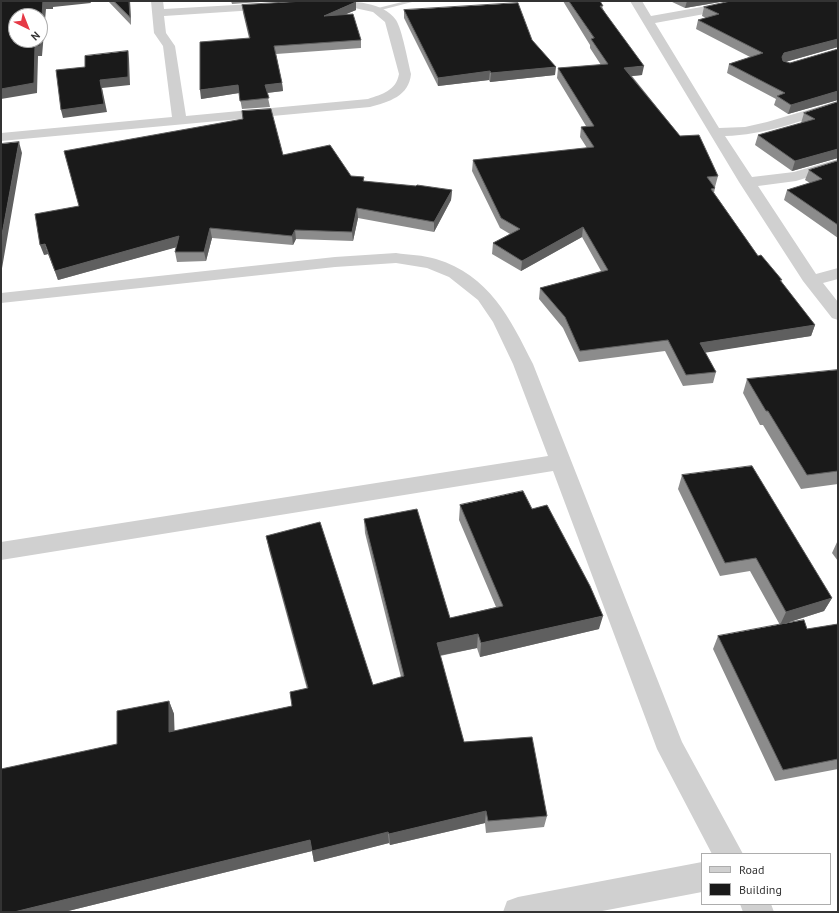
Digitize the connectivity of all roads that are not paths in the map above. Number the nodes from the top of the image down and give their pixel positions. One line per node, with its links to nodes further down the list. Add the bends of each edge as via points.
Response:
1 (414, 1): 7 (lane)
2 (636, 1): 8 (street)
3 (748, 1): 8 (street)
4 (315, 3): 7 (street, via 342,2)
5 (284, 5): 6 (street)
6 (158, 7): 10 (street, via 160,33 169,46)
7 (377, 8): 10 (street, via 391,21 405,74 401,88 396,93 370,103)
8 (649, 20): 11 (street)
9 (838, 105): 11 (street, via 770,126 745,131)
10 (180, 121): 12 (street)
11 (715, 132): 14 (street)
12 (1, 137)
13 (838, 163): 14 (street, via 796,176)
14 (747, 182): 16 (street)
15 (838, 273): 16 (street)
16 (812, 281): 18 (street)
17 (1, 298): 19 (street, via 335,262 396,258 431,262 455,274 484,296 502,321 522,364)
18 (838, 314)
19 (560, 462): 20 (street); 21 (street, via 671,749)
20 (1, 551)
21 (727, 853)
22 (701, 877): 23 (street)
23 (518, 912)

